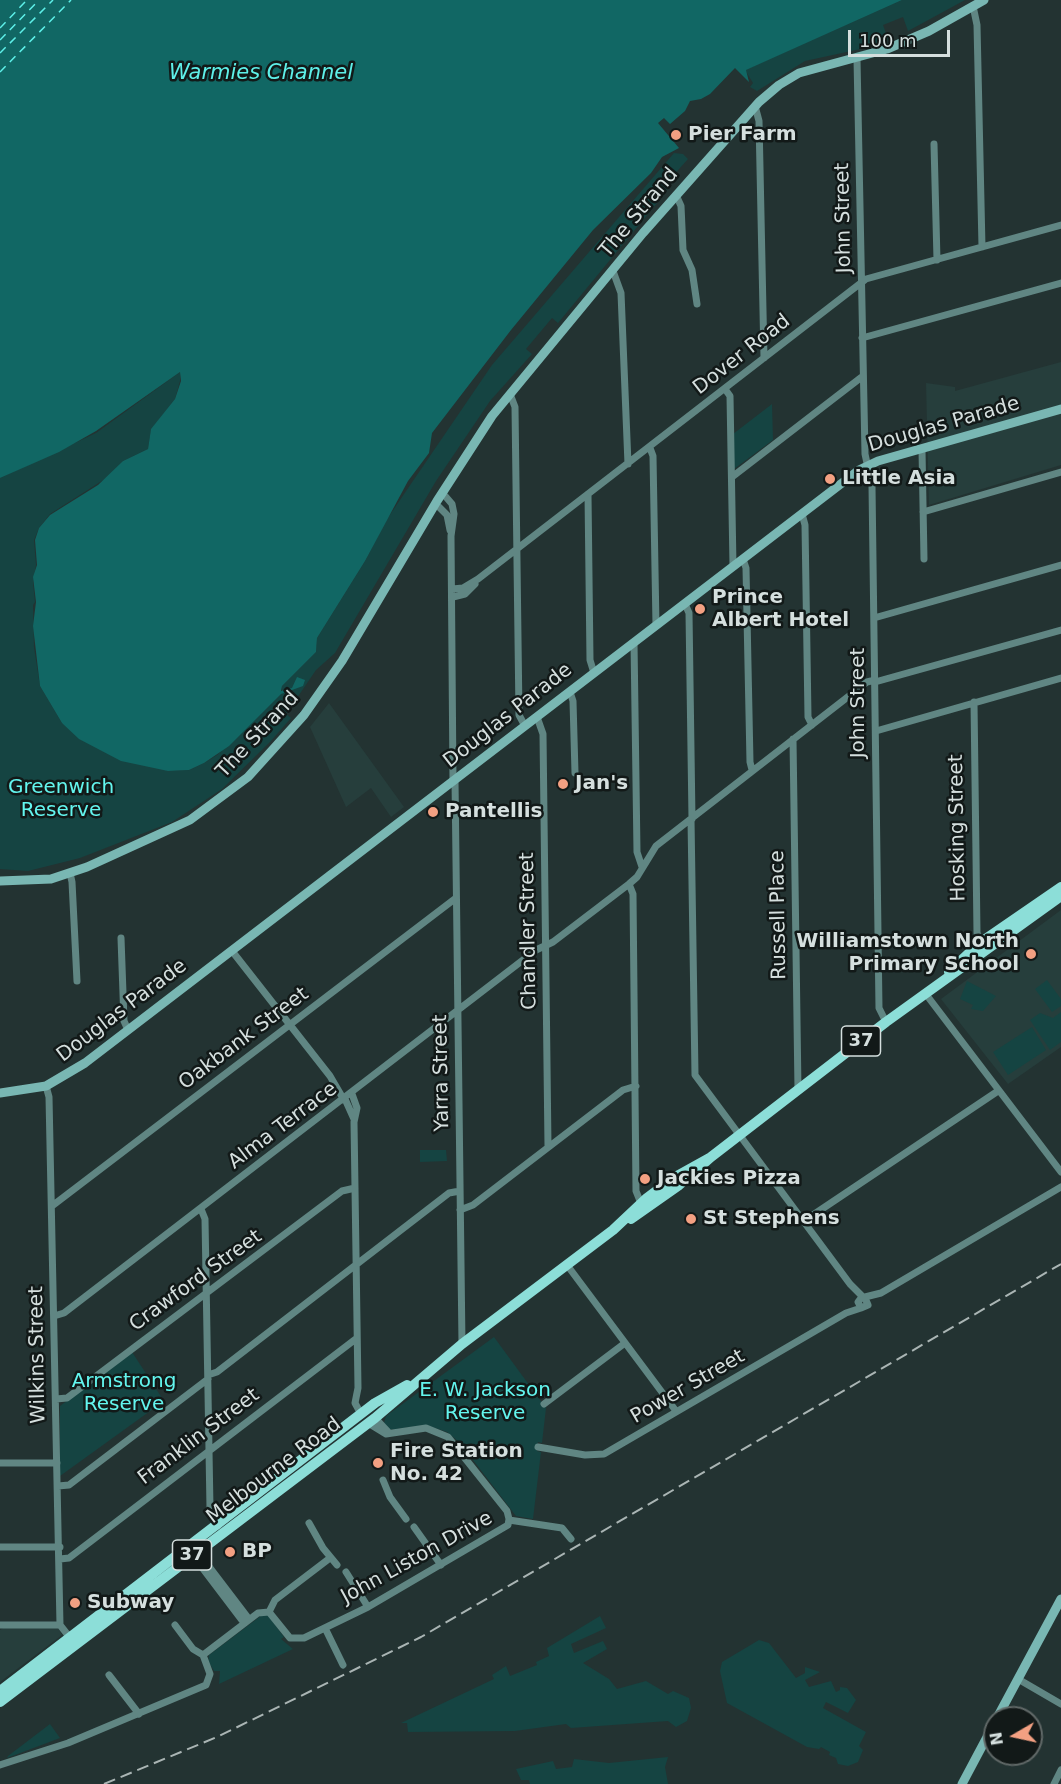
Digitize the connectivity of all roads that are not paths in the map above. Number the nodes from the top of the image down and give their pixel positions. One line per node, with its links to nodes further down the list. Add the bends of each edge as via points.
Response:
1 (984, 0): 2 (street, The Strand)
2 (973, 6): 3 (street, The Strand, via 918,37); 8 (street, via 977,25)
3 (857, 59): 4 (street, The Strand, via 799,73); 11 (street, John Street)
4 (755, 106): 6 (street, The Strand); 15 (street, via 759,121)
5 (934, 144): 9 (street)
6 (676, 195): 10 (street, The Strand); 13 (street, via 681,208 683,250 692,270)
7 (1061, 225): 8 (street, Dover Road)
8 (982, 247): 9 (street, Dover Road)
9 (937, 260): 11 (street, Dover Road)
10 (613, 271): 18 (street, The Strand); 22 (street, via 621,293)
11 (861, 282): 14 (street, John Street); 15 (street, Dover Road)
12 (1061, 283): 14 (street)
13 (697, 304)
14 (862, 339): 16 (street, John Street)
15 (764, 358): 17 (street, Dover Road)
16 (863, 376): 23 (street, John Street); 25 (street)
17 (725, 389): 20 (street, Dover Road); 25 (street, via 730,396)
18 (510, 394): 27 (street, The Strand); 31 (street, via 515,407)
19 (1061, 409): 21 (street, Douglas Parade)
20 (650, 448): 22 (street, Dover Road); 41 (street)
21 (922, 450): 23 (street, Douglas Parade); 28 (street)
22 (628, 464): 26 (street, Dover Road)
23 (867, 465): 29 (street, Douglas Parade); 40 (street, John Street, via 872,486)
24 (1061, 472): 28 (street)
25 (732, 477): 35 (street)
26 (588, 494): 31 (street, Dover Road); 44 (street, via 590,663)
27 (441, 501): 30 (street, Yarra Street); 30 (street, Yarra Street, via 454,509); 64 (street, The Strand, via 327,683 248,777 189,820)
28 (923, 512): 33 (street)
29 (802, 514): 32 (street, Douglas Parade); 50 (street, via 808,717)
30 (451, 536): 37 (street, Yarra Street)
31 (517, 549): 36 (street, Dover Road); 51 (street, via 519,715)
32 (742, 559): 35 (street, Douglas Parade); 55 (street, via 746,567)
33 (924, 559)
34 (1061, 565): 40 (street)
35 (733, 566): 39 (street, Douglas Parade)
36 (478, 579): 37 (street, Dover Road, via 463,588); 38 (street, Dover Road, via 465,594)
37 (452, 589): 38 (street, Yarra Street)
38 (453, 597): 54 (street, Yarra Street)
39 (685, 604): 41 (street, Douglas Parade); 60 (street)
40 (874, 618): 46 (street, John Street)
41 (656, 626): 43 (street, Douglas Parade)
42 (1061, 630): 46 (street)
43 (634, 642): 44 (street, Douglas Parade); 61 (street)
44 (594, 673): 47 (street, Douglas Parade)
45 (1061, 678): 48 (street)
46 (875, 681): 50 (street, via 867,681); 52 (street, John Street)
47 (570, 692): 49 (street, Douglas Parade); 57 (street)
48 (974, 702): 52 (street); 72 (street, Hosking Street, via 977,933)
49 (537, 717): 51 (street, Douglas Parade); 71 (street, Chandler Street, via 543,734)
50 (812, 724): 53 (street)
51 (525, 726): 56 (street, Douglas Parade)
52 (876, 731): 77 (street, John Street, via 879,1008)
53 (793, 739): 55 (street); 82 (street, Russell Place)
54 (454, 753): 56 (street, Yarra Street); 58 (street, Yarra Street)
55 (753, 770): 60 (street)
56 (465, 772): 58 (street, Douglas Parade)
57 (574, 773)
58 (451, 783): 59 (street); 59 (street, Yarra Street); 73 (street, Douglas Parade)
59 (455, 801): 69 (street, Yarra Street)
60 (692, 819): 62 (street); 86 (street, via 695,1075)
61 (638, 844): 62 (street, via 641,851); 63 (street)
62 (651, 851): 63 (street, Alma Terrace)
63 (642, 867): 66 (street, Alma Terrace)
64 (70, 873): 65 (street, The Strand, via 51,879); 74 (street)
65 (0, 881)
66 (629, 884): 71 (street, Alma Terrace); 81 (street, via 633,893)
67 (1061, 887): 72 (main road, Melbourne Road / 37)
68 (1061, 896): 72 (main road, Melbourne Road / 37)
69 (456, 898): 76 (street, Yarra Street); 78 (street, Oakbank Street)
70 (121, 938): 79 (street, via 124,1020)
71 (546, 946): 76 (street, Alma Terrace); 87 (street, Chandler Street)
72 (985, 946): 75 (main road, Melbourne Road / 37)
73 (232, 951): 78 (street); 79 (street, Douglas Parade)
74 (77, 981)
75 (926, 993): 77 (main road, Melbourne Road / 37); 83 (street)
76 (458, 1012): 85 (street, Alma Terrace); 91 (street, Yarra Street)
77 (886, 1022): 82 (main road, Melbourne Road / 37)
78 (290, 1025): 85 (street); 92 (street, Oakbank Street)
79 (128, 1030): 80 (street, Douglas Parade, via 85,1063)
80 (46, 1086): 84 (street, Douglas Parade); 92 (street, Wilkins Street)
81 (636, 1086): 87 (street, via 623,1090); 93 (street, via 636,1195)
82 (798, 1090): 86 (main road, Melbourne Road / 37)
83 (998, 1091): 88 (street); 96 (street)
84 (0, 1093)
85 (348, 1097): 90 (street, via 354,1122); 94 (street, Alma Terrace)
86 (739, 1136): 93 (main road, Melbourne Road / 37); 96 (street)
87 (548, 1146): 95 (street)
88 (1061, 1172)
89 (1061, 1187): 100 (street, Power Street)
90 (355, 1188): 97 (street); 99 (street, Crawford Street, via 345,1189)
91 (460, 1191): 95 (street, Yarra Street); 97 (street, via 450,1193)
92 (52, 1206): 101 (street, Wilkins Street)
93 (643, 1207): 98 (main road, Melbourne Road / 37)
94 (201, 1209): 99 (street, via 205,1219); 101 (street, Alma Terrace, via 64,1313)
95 (460, 1210): 104 (street, Yarra Street)
96 (804, 1221): 100 (street)
97 (356, 1265): 102 (street); 105 (street)
98 (567, 1265): 103 (street); 104 (main road, Melbourne Road / 37)
99 (207, 1292): 105 (street); 106 (street, Crawford Street, via 67,1398)
100 (862, 1302): 108 (street, Power Street)
101 (54, 1316): 106 (street, Wilkins Street)
102 (357, 1338): 109 (street, via 358,1388); 111 (street, Franklin Street)
103 (625, 1342): 107 (street); 108 (street)
104 (462, 1344): 109 (main road, Melbourne Road / 37)
105 (208, 1377): 111 (street); 115 (street, via 69,1485)
106 (56, 1399): 113 (street, Wilkins Street)
107 (544, 1404)
108 (676, 1411): 110 (street, Power Street, via 600,1455)
109 (368, 1416): 117 (street, John Liston Drive, via 395,1434 420,1428 438,1431 459,1449 507,1511); 120 (main road, Melbourne Road / 37)
110 (538, 1447)
111 (209, 1451): 120 (street, via 210,1508); 126 (street, Franklin Street, via 69,1558)
112 (0, 1463): 113 (street)
113 (57, 1463): 115 (street, Wilkins Street)
114 (383, 1480): 116 (street)
115 (58, 1486): 123 (street, Wilkins Street)
116 (406, 1519)
117 (509, 1520): 121 (street, via 562,1528); 128 (street, John Liston Drive, via 504,1530)
118 (309, 1523): 125 (street)
119 (414, 1527): 128 (street)
120 (219, 1528): 124 (main road, Melbourne Road / 37)
121 (571, 1539)
122 (0, 1547): 123 (street)
123 (60, 1547): 126 (street, Wilkins Street)
124 (191, 1550): 133 (street, via 201,1556); 138 (main road, Melbourne Road / 37)
125 (330, 1558): 127 (street); 132 (street, via 274,1600)
126 (60, 1559): 135 (street, Wilkins Street)
127 (337, 1565)
128 (441, 1566): 131 (street, John Liston Drive)
129 (346, 1572): 131 (street)
130 (1061, 1599): 142 (street)
131 (368, 1607): 137 (street, John Liston Drive)
132 (269, 1612): 133 (street, via 262,1611); 137 (street, John Liston Drive, via 288,1636 297,1639)
133 (247, 1621): 139 (street)
134 (0, 1625): 135 (street)
135 (60, 1625): 138 (street)
136 (175, 1625): 139 (street, via 193,1650)
137 (325, 1628): 140 (street)
138 (72, 1641): 143 (main road, Melbourne Road / 37); 144 (main road, Melbourne Road / 37)
139 (203, 1655): 147 (street, via 210,1680)
140 (343, 1665)
141 (109, 1675): 147 (street)
142 (1017, 1679): 145 (street); 146 (street)
143 (0, 1691)
144 (0, 1702)
145 (1061, 1704)
146 (1003, 1706)
147 (139, 1714): 149 (street)
148 (983, 1744): 151 (street)
149 (0, 1765)
150 (1061, 1770): 152 (street)
151 (962, 1784)
152 (1054, 1784)

